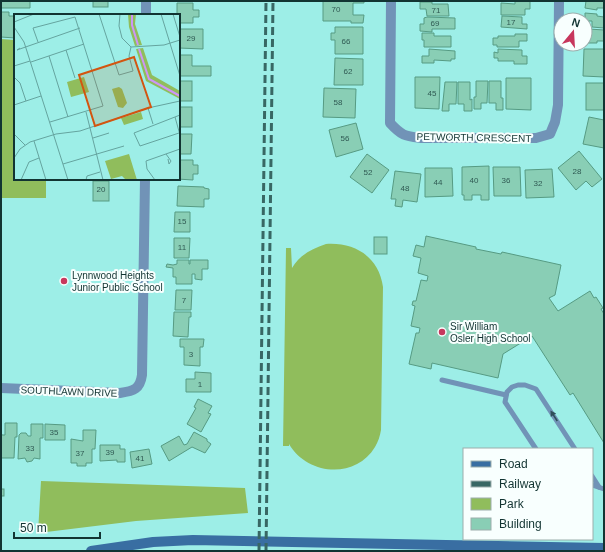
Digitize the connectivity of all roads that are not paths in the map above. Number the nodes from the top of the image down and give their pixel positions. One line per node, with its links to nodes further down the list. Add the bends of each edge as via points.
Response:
1 (146, 1): 4 (street)
2 (391, 1): 3 (street, PETWORTH CRESCENT, via 390,123 397,131 405,136 421,138 536,138 550,134 558,105)
3 (559, 1)
4 (146, 14)
5 (145, 180): 7 (street, SOUTHLAWN DRIVE, via 140,383 135,389 120,393)
6 (442, 380): 8 (lane)
7 (1, 388)
8 (506, 395): 9 (lane, via 504,402); 10 (lane, one-way to 8, via 536,389 518,385 512,387)
9 (535, 448)
10 (574, 448)
11 (593, 477): 12 (lane)
12 (601, 488)
13 (604, 548): 14 (street)
14 (573, 549): 15 (street, via 193,540 153,542)
15 (91, 551)

